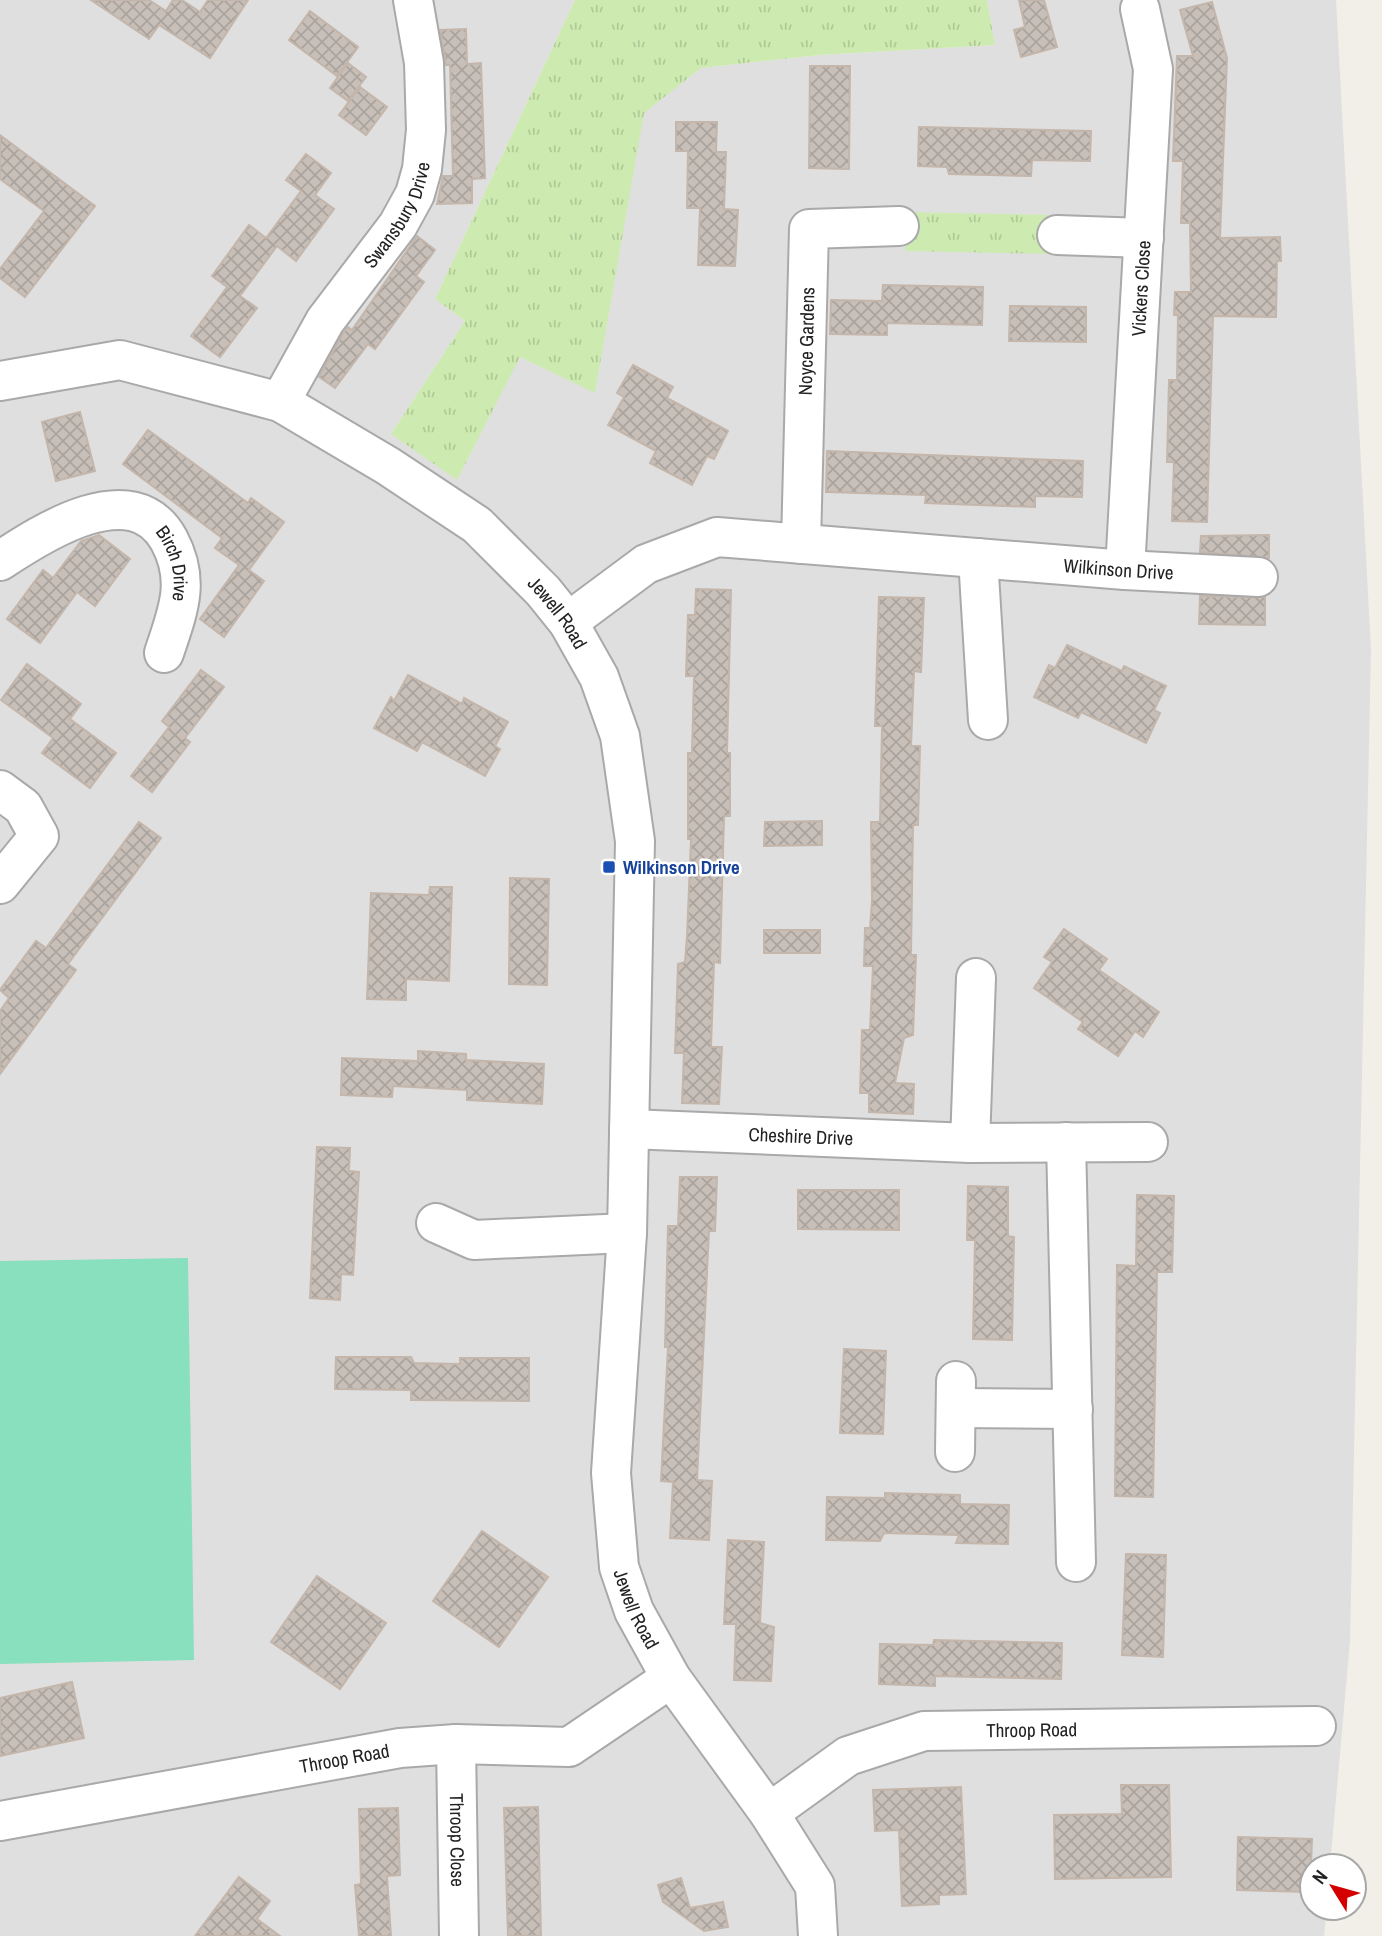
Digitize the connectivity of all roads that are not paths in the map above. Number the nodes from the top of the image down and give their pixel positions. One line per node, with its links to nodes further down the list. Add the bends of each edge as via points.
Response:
1 (413, 0): 7 (street, Swansbury Drive, via 424,62 426,130 415,194 398,225 326,321)
2 (1140, 9): 5 (street, Vickers Close, via 1153,69)
3 (899, 226): 8 (street, Noyce Gardens, via 809,229)
4 (1057, 235): 5 (street)
5 (1144, 238): 11 (street, Vickers Close)
6 (0, 381): 7 (street, Jewell Road, via 120,360)
7 (279, 402): 13 (street, Jewell Road, via 477,525)
8 (801, 544): 9 (street, Wilkinson Drive); 13 (street, Wilkinson Drive, via 716,537 646,564)
9 (978, 558): 11 (street, Wilkinson Drive); 15 (street)
10 (0, 561): 14 (street, Birch Drive, via 37,537 89,514 125,510 148,516 165,533 181,568 179,605)
11 (1125, 570): 12 (street, Wilkinson Drive)
12 (1258, 577)
13 (568, 622): 19 (street, Jewell Road, via 598,677 620,736 635,841)
14 (164, 653)
15 (988, 720)
16 (0, 790): 17 (street, via 23,807 39,836)
17 (0, 884)
18 (976, 978): 22 (street)
19 (629, 1129): 22 (street, Cheshire Drive); 24 (street, Jewell Road)
20 (1066, 1142): 21 (street, Cheshire Drive); 22 (street, Cheshire Drive); 25 (street)
21 (1148, 1142)
22 (970, 1143)
23 (436, 1223): 24 (street, via 474,1240)
24 (627, 1233): 28 (street, Jewell Road, via 611,1473 613,1525 619,1567 634,1611)
25 (1073, 1409): 26 (street, via 956,1394); 27 (street)
26 (955, 1452)
27 (1076, 1562)
28 (671, 1678): 30 (street, Throop Road, via 569,1747); 31 (street, Jewell Road)
29 (1316, 1726): 31 (street, Throop Road, via 924,1731 848,1756)
30 (456, 1744): 32 (street, Throop Road, via 400,1748); 33 (street, Throop Close)
31 (769, 1813): 34 (street, Jewell Road, via 815,1886)
32 (0, 1821)
33 (459, 1936)
34 (818, 1936)

